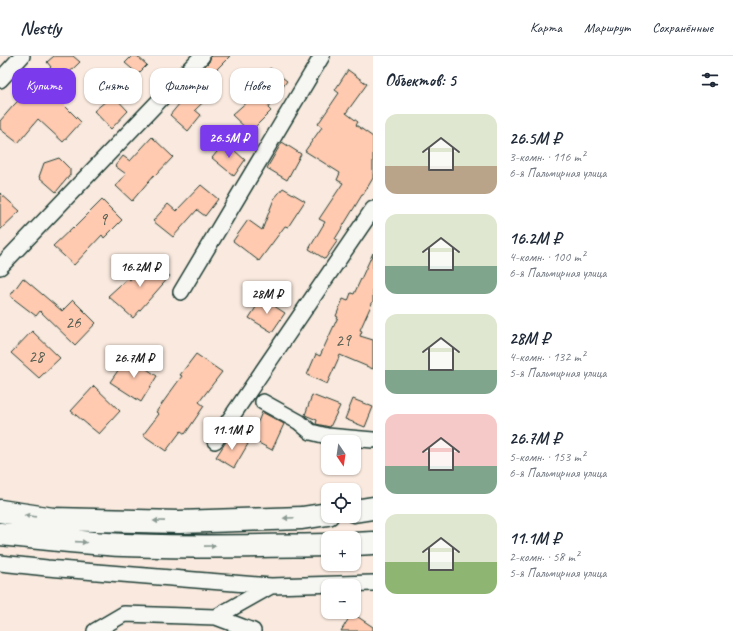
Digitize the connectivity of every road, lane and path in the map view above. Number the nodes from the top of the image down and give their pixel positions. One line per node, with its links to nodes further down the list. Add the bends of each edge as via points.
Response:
1 (22, 56): 4 (street)
2 (202, 56): 6 (street)
3 (322, 56): 7 (street)
4 (0, 80)
5 (373, 209): 10 (street)
6 (0, 267)
7 (181, 292)
8 (262, 402): 9 (street, via 312,432 327,436)
9 (373, 440)
10 (215, 441)
11 (373, 508): 12 (main road)
12 (361, 509)
13 (0, 511): 14 (main road, one-way to 13, via 179,522 53,519)
14 (321, 515)
15 (0, 534): 18 (main road, one-way to 18, via 182,547)
16 (373, 543): 17 (main road)
17 (361, 544)
18 (321, 545)
19 (0, 563): 21 (street)
20 (373, 583): 21 (street)
21 (271, 586): 22 (street)
22 (216, 617): 23 (street, via 124,614); 24 (street)
23 (95, 631)
24 (253, 631)

